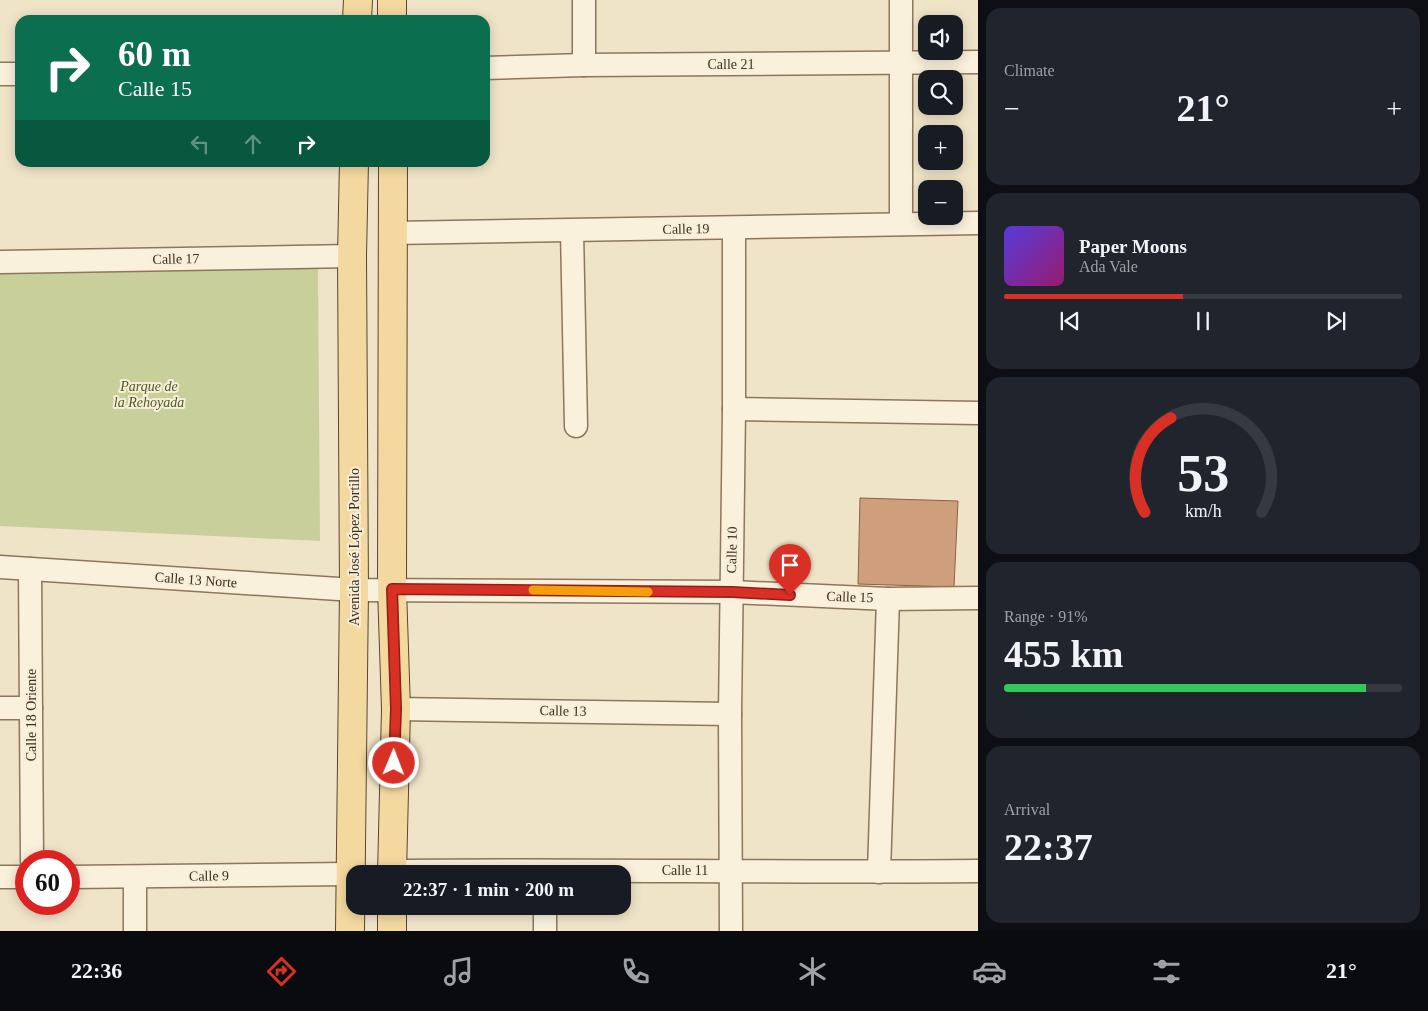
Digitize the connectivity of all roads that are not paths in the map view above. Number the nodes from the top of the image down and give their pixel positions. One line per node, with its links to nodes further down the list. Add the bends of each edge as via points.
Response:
1 (358, 0): 5 (main road)
2 (392, 0): 6 (main road)
3 (584, 0): 9 (street)
4 (901, 0): 8 (street)
5 (357, 15)
6 (392, 15)
7 (978, 62): 8 (street, Calle 21)
8 (902, 64): 9 (street, Calle 21); 16 (street)
9 (584, 65): 10 (street, Calle 21)
10 (490, 68)
11 (0, 74): 12 (street)
12 (15, 74)
13 (354, 167): 20 (main road, Avenida José López Portillo)
14 (393, 167): 19 (main road)
15 (978, 223): 16 (street, Calle 19)
16 (901, 224): 17 (street, Calle 19)
17 (734, 229): 18 (street, Calle 19); 22 (street, Calle 10)
18 (572, 230): 19 (street, Calle 19); 24 (street)
19 (394, 233): 27 (main road)
20 (352, 256): 21 (street, Calle 17); 28 (main road, Avenida José López Portillo)
21 (0, 262)
22 (734, 409): 23 (street); 29 (street, Calle 10)
23 (978, 412)
24 (576, 426)
25 (0, 567): 26 (street, Calle 13 Norte)
26 (30, 569): 28 (street, Calle 13 Norte); 33 (street, Calle 18 Oriente)
27 (392, 589): 28 (street, Calle 13 Norte); 29 (street, Calle 15); 34 (main road)
28 (354, 590): 37 (main road, Avenida José López Portillo)
29 (732, 592): 31 (street, Calle 15); 35 (street, Calle 10)
30 (978, 598): 31 (street, Calle 15)
31 (888, 599): 42 (street)
32 (0, 708): 33 (street)
33 (31, 708): 36 (street, Calle 18 Oriente)
34 (396, 709): 35 (street, Calle 13); 38 (main road)
35 (730, 714): 39 (street, Calle 10)
36 (32, 850)
37 (350, 865)
38 (392, 865)
39 (732, 870): 40 (street, Calle 11); 42 (street, Calle 11); 55 (street, Calle 10)
40 (631, 871)
41 (978, 871): 42 (street, Calle 11)
42 (879, 872)
43 (346, 874): 47 (street, Calle 9)
44 (80, 876): 47 (street, Calle 9)
45 (0, 877): 46 (street)
46 (15, 877)
47 (135, 877): 51 (street)
48 (350, 915): 52 (main road, Avenida José López Portillo)
49 (392, 915): 53 (main road)
50 (545, 915): 54 (street)
51 (135, 931)
52 (350, 931)
53 (392, 931)
54 (545, 931)
55 (731, 931)

